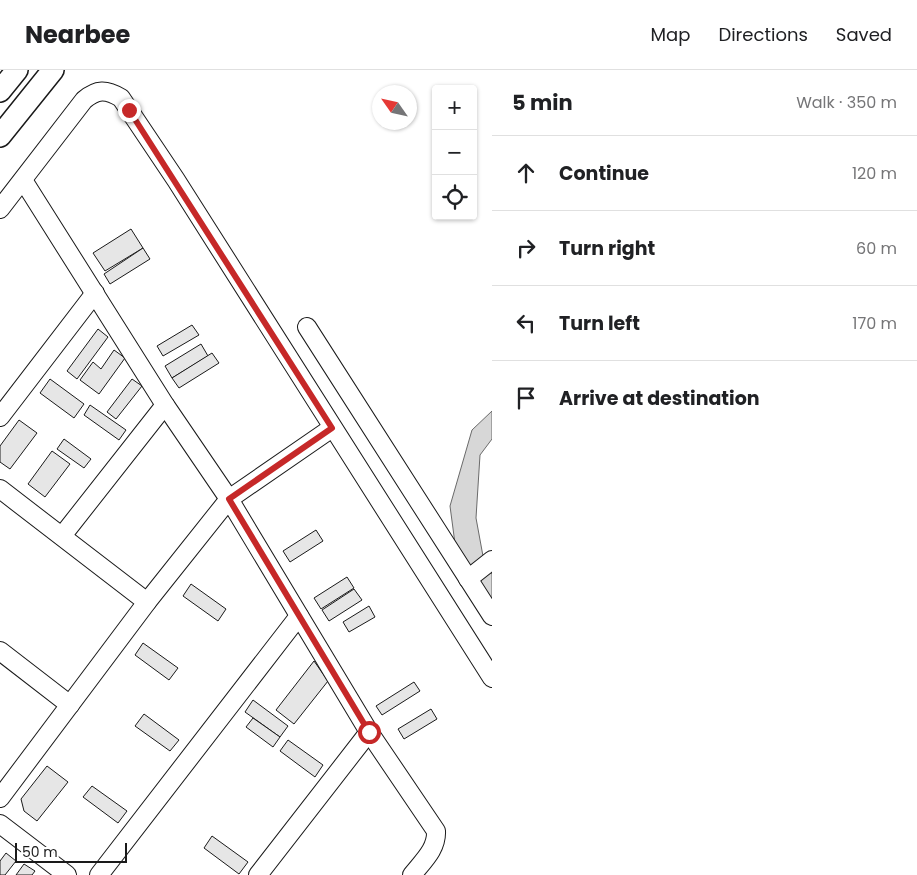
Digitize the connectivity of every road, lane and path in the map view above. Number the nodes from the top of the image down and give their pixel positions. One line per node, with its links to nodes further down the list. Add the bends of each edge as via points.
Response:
1 (17, 70): 3 (main road)
2 (53, 70): 4 (main road)
3 (0, 92)
4 (0, 136)
5 (23, 180): 6 (street); 7 (street); 11 (street, via 93,92 111,92 120,98 176,180)
6 (0, 209)
7 (95, 293): 9 (street); 10 (street)
8 (306, 327): 16 (street)
9 (166, 405): 13 (street); 14 (street)
10 (0, 417)
11 (332, 428): 13 (street); 21 (street)
12 (0, 489): 14 (street)
13 (229, 499): 17 (street); 18 (street)
14 (62, 536): 17 (street)
15 (492, 560): 16 (street)
16 (468, 579): 19 (street)
17 (147, 602): 22 (street)
18 (299, 616): 23 (street); 27 (street)
19 (492, 616)
20 (0, 651): 22 (street)
21 (492, 678)
22 (70, 705): 24 (street)
23 (369, 732): 28 (street); 29 (street, via 436,831 432,849)
24 (0, 798)
25 (0, 824): 26 (street)
26 (67, 875)
27 (99, 875)
28 (258, 875)
29 (412, 875)

